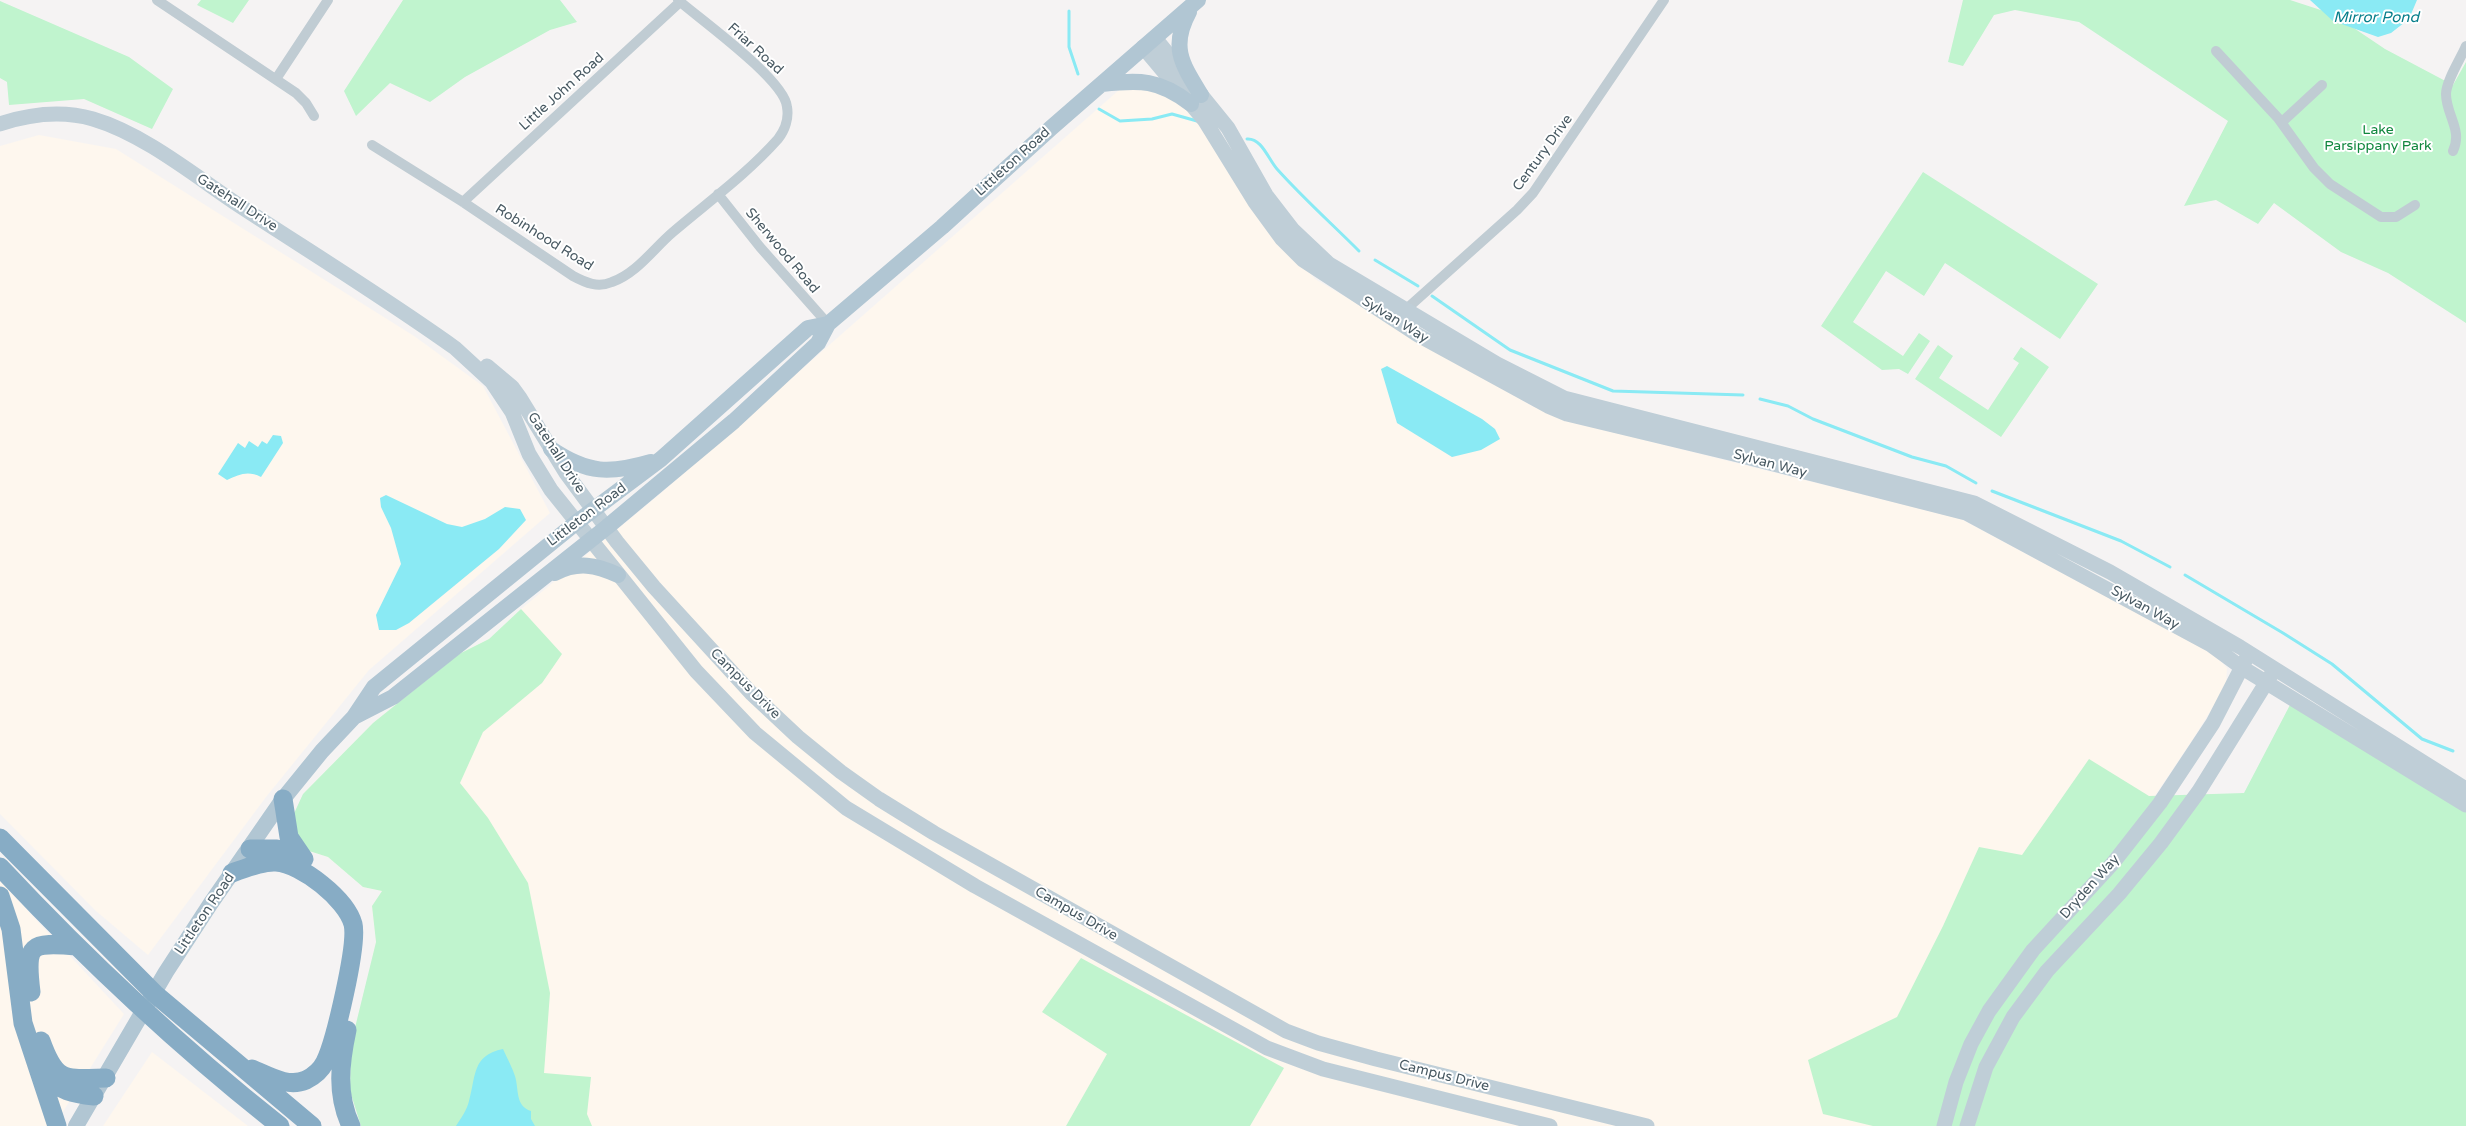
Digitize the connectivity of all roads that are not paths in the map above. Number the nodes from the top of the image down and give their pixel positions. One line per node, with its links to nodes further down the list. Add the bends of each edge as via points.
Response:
1 (157, 0): 9 (street)
2 (328, 0): 9 (street)
3 (1664, 0): 21 (street, Century Drive, via 1533,193)
4 (679, 1): 18 (street, Friar Road, via 769,78 782,92 787,105 785,126 778,138); 19 (street, Little John Road)
5 (1196, 2): 6 (main road, Littleton Road); 12 (main road, via 1181,32 1178,47)
6 (1149, 42): 10 (main road, Littleton Road); 12 (street, Sylvan Way)
7 (2466, 46): 17 (street, via 2446,91 2446,102 2457,133)
8 (2216, 51): 14 (street)
9 (276, 80): 13 (street, via 306,103)
10 (1102, 84): 12 (main road, via 1154,82); 22 (main road, Littleton Road)
11 (2322, 85): 14 (street)
12 (1196, 99): 21 (street, Sylvan Way, via 1255,202 1282,239 1328,278)
13 (314, 116)
14 (2282, 122): 20 (street, via 2314,168 2360,205 2389,218 2405,214)
15 (0, 124): 23 (street, Gatehall Drive, via 51,114 93,120 126,133)
16 (372, 145): 19 (street, Robinhood Road)
17 (2453, 151)
18 (718, 194): 19 (street, Robinhood Road, via 626,276 600,285 586,283 573,276); 22 (street, Sherwood Road)
19 (463, 202)
20 (2416, 205)
21 (1400, 315): 32 (street, Sylvan Way, via 1418,336 1567,414 1966,514)
22 (828, 324): 25 (main road, Littleton Road, via 808,328); 28 (main road, Littleton Road, via 818,343 734,421)
23 (455, 348): 24 (street, Gatehall Drive, via 487,366 512,387); 27 (street, Gatehall Drive, via 484,372 500,392 540,473)
24 (552, 449): 25 (main road, via 578,465 601,470 624,470); 26 (street, Gatehall Drive)
25 (661, 459): 26 (main road, Littleton Road)
26 (594, 510): 27 (main road, Littleton Road); 28 (street, Gatehall Drive)
27 (577, 522): 29 (street, Gatehall Drive); 36 (main road, Littleton Road, via 374,686)
28 (607, 527): 29 (main road, Littleton Road); 54 (street, Campus Drive, via 654,587 757,700 841,772 934,833 1286,1031 1376,1059)
29 (590, 539): 30 (street, Campus Drive); 31 (main road, Littleton Road)
30 (618, 575): 31 (main road, via 599,566 584,564 568,566); 60 (street, Campus Drive, via 696,671 755,733 846,808 898,841 1267,1048 1332,1072)
31 (540, 580): 36 (main road, Littleton Road, via 393,697)
32 (2156, 607): 33 (street, Sylvan Way); 34 (street, Sylvan Way)
33 (2249, 653): 34 (street, Dryden Way); 35 (street, Sylvan Way)
34 (2241, 667): 35 (street, Sylvan Way); 62 (street, Dryden Way, via 2213,723 2160,803 2113,863 2033,950 1989,1011 1956,1082)
35 (2271, 676): 37 (street, Sylvan Way); 63 (street, Dryden Way, via 2199,790 2161,843 2119,894 2047,971 2013,1017 1986,1067)
36 (354, 717): 39 (main road, Littleton Road)
37 (2441, 782): 38 (street, Sylvan Way); 40 (street, Sylvan Way)
38 (2466, 789)
39 (283, 799): 42 (main road, Littleton Road); 43 (highway, via 289,837)
40 (2466, 805)
41 (0, 838): 48 (highway)
42 (250, 848): 43 (highway, via 277,849); 45 (main road, Littleton Road)
43 (304, 859): 59 (highway, via 346,888 359,907 365,926 364,959 340,1075 340,1091)
44 (0, 867): 47 (highway)
45 (232, 873): 48 (main road, Littleton Road); 50 (highway, via 268,862 290,866 338,898 349,915 354,933 341,1008 329,1054 320,1070 304,1081 290,1082)
46 (0, 896): 51 (highway, via 11,929 23,1022)
47 (77, 946): 49 (highway); 52 (highway, via 46,943 32,950 29,967 35,1020 50,1063 59,1074 69,1078)
48 (154, 994): 49 (main road, Littleton Road); 50 (highway)
49 (145, 1011): 52 (main road, Littleton Road); 57 (highway)
50 (235, 1062): 58 (highway)
51 (36, 1065): 53 (highway, via 59,1088 74,1094); 55 (highway)
52 (106, 1078): 53 (main road, Littleton Road)
53 (94, 1096): 56 (main road, Littleton Road)
54 (1625, 1123): 61 (street, Campus Drive)
55 (57, 1126)
56 (76, 1126)
57 (280, 1126)
58 (312, 1126)
59 (351, 1126)
60 (1550, 1126)
61 (1648, 1126)
62 (1944, 1126)
63 (1967, 1126)

